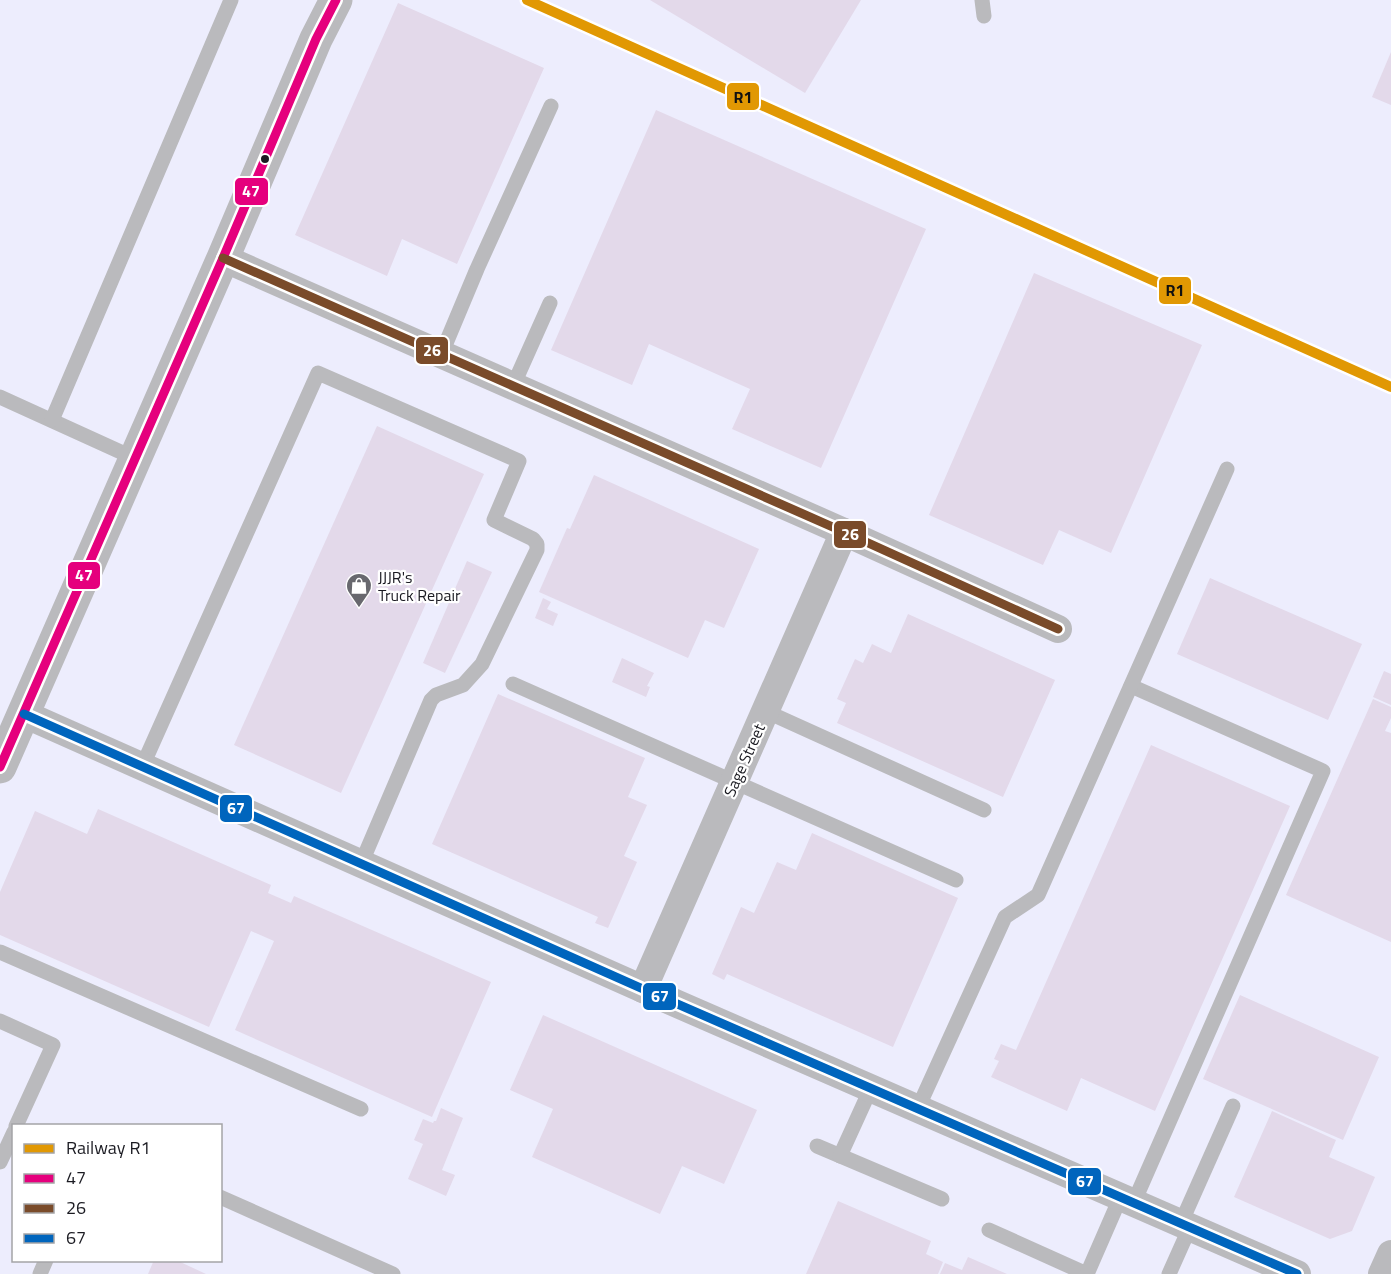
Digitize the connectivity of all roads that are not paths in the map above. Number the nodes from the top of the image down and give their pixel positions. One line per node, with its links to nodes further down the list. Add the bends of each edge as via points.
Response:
1 (231, 0): 11 (lane)
2 (336, 0): 6 (street)
3 (982, 0): 4 (lane)
4 (984, 16)
5 (551, 106): 8 (lane)
6 (223, 258): 8 (street); 12 (street)
7 (550, 303): 9 (lane)
8 (441, 355): 9 (street)
9 (513, 386): 14 (street)
10 (0, 397): 11 (lane)
11 (52, 420): 12 (lane)
12 (134, 458): 19 (street)
13 (1227, 469): 17 (lane)
14 (844, 532): 15 (street); 18 (street, Sage Street)
15 (1058, 629)
16 (513, 684): 22 (lane)
17 (1131, 686): 31 (lane, via 1038,895 1005,917); 40 (lane, via 1323,771)
18 (765, 711): 22 (street, Sage Street); 23 (lane)
19 (24, 714): 20 (street); 21 (street)
20 (0, 767)
21 (142, 767): 24 (street); 24 (lane, via 318,373 519,461 494,520 533,539 537,550 482,664 463,685 431,700)
22 (735, 781): 25 (lane); 27 (street, Sage Street)
23 (984, 810)
24 (360, 864): 27 (street)
25 (956, 880)
26 (0, 952): 32 (lane)
27 (643, 989): 29 (street)
28 (0, 1021): 33 (lane, via 53,1044)
29 (871, 1088): 31 (street); 36 (lane)
30 (1233, 1106): 41 (lane)
31 (918, 1108): 40 (street)
32 (361, 1109)
33 (16, 1124)
34 (12, 1136): 37 (lane)
35 (817, 1146): 36 (lane)
36 (840, 1156): 39 (lane)
37 (0, 1162)
38 (222, 1198): 45 (lane)
39 (942, 1199)
40 (1127, 1199): 41 (street); 46 (lane)
41 (1185, 1225): 44 (street); 47 (lane)
42 (989, 1230): 46 (lane)
43 (1391, 1254): 48 (street)
44 (1293, 1273)
45 (393, 1274)
46 (1087, 1274)
47 (1168, 1274)
48 (1382, 1274)

